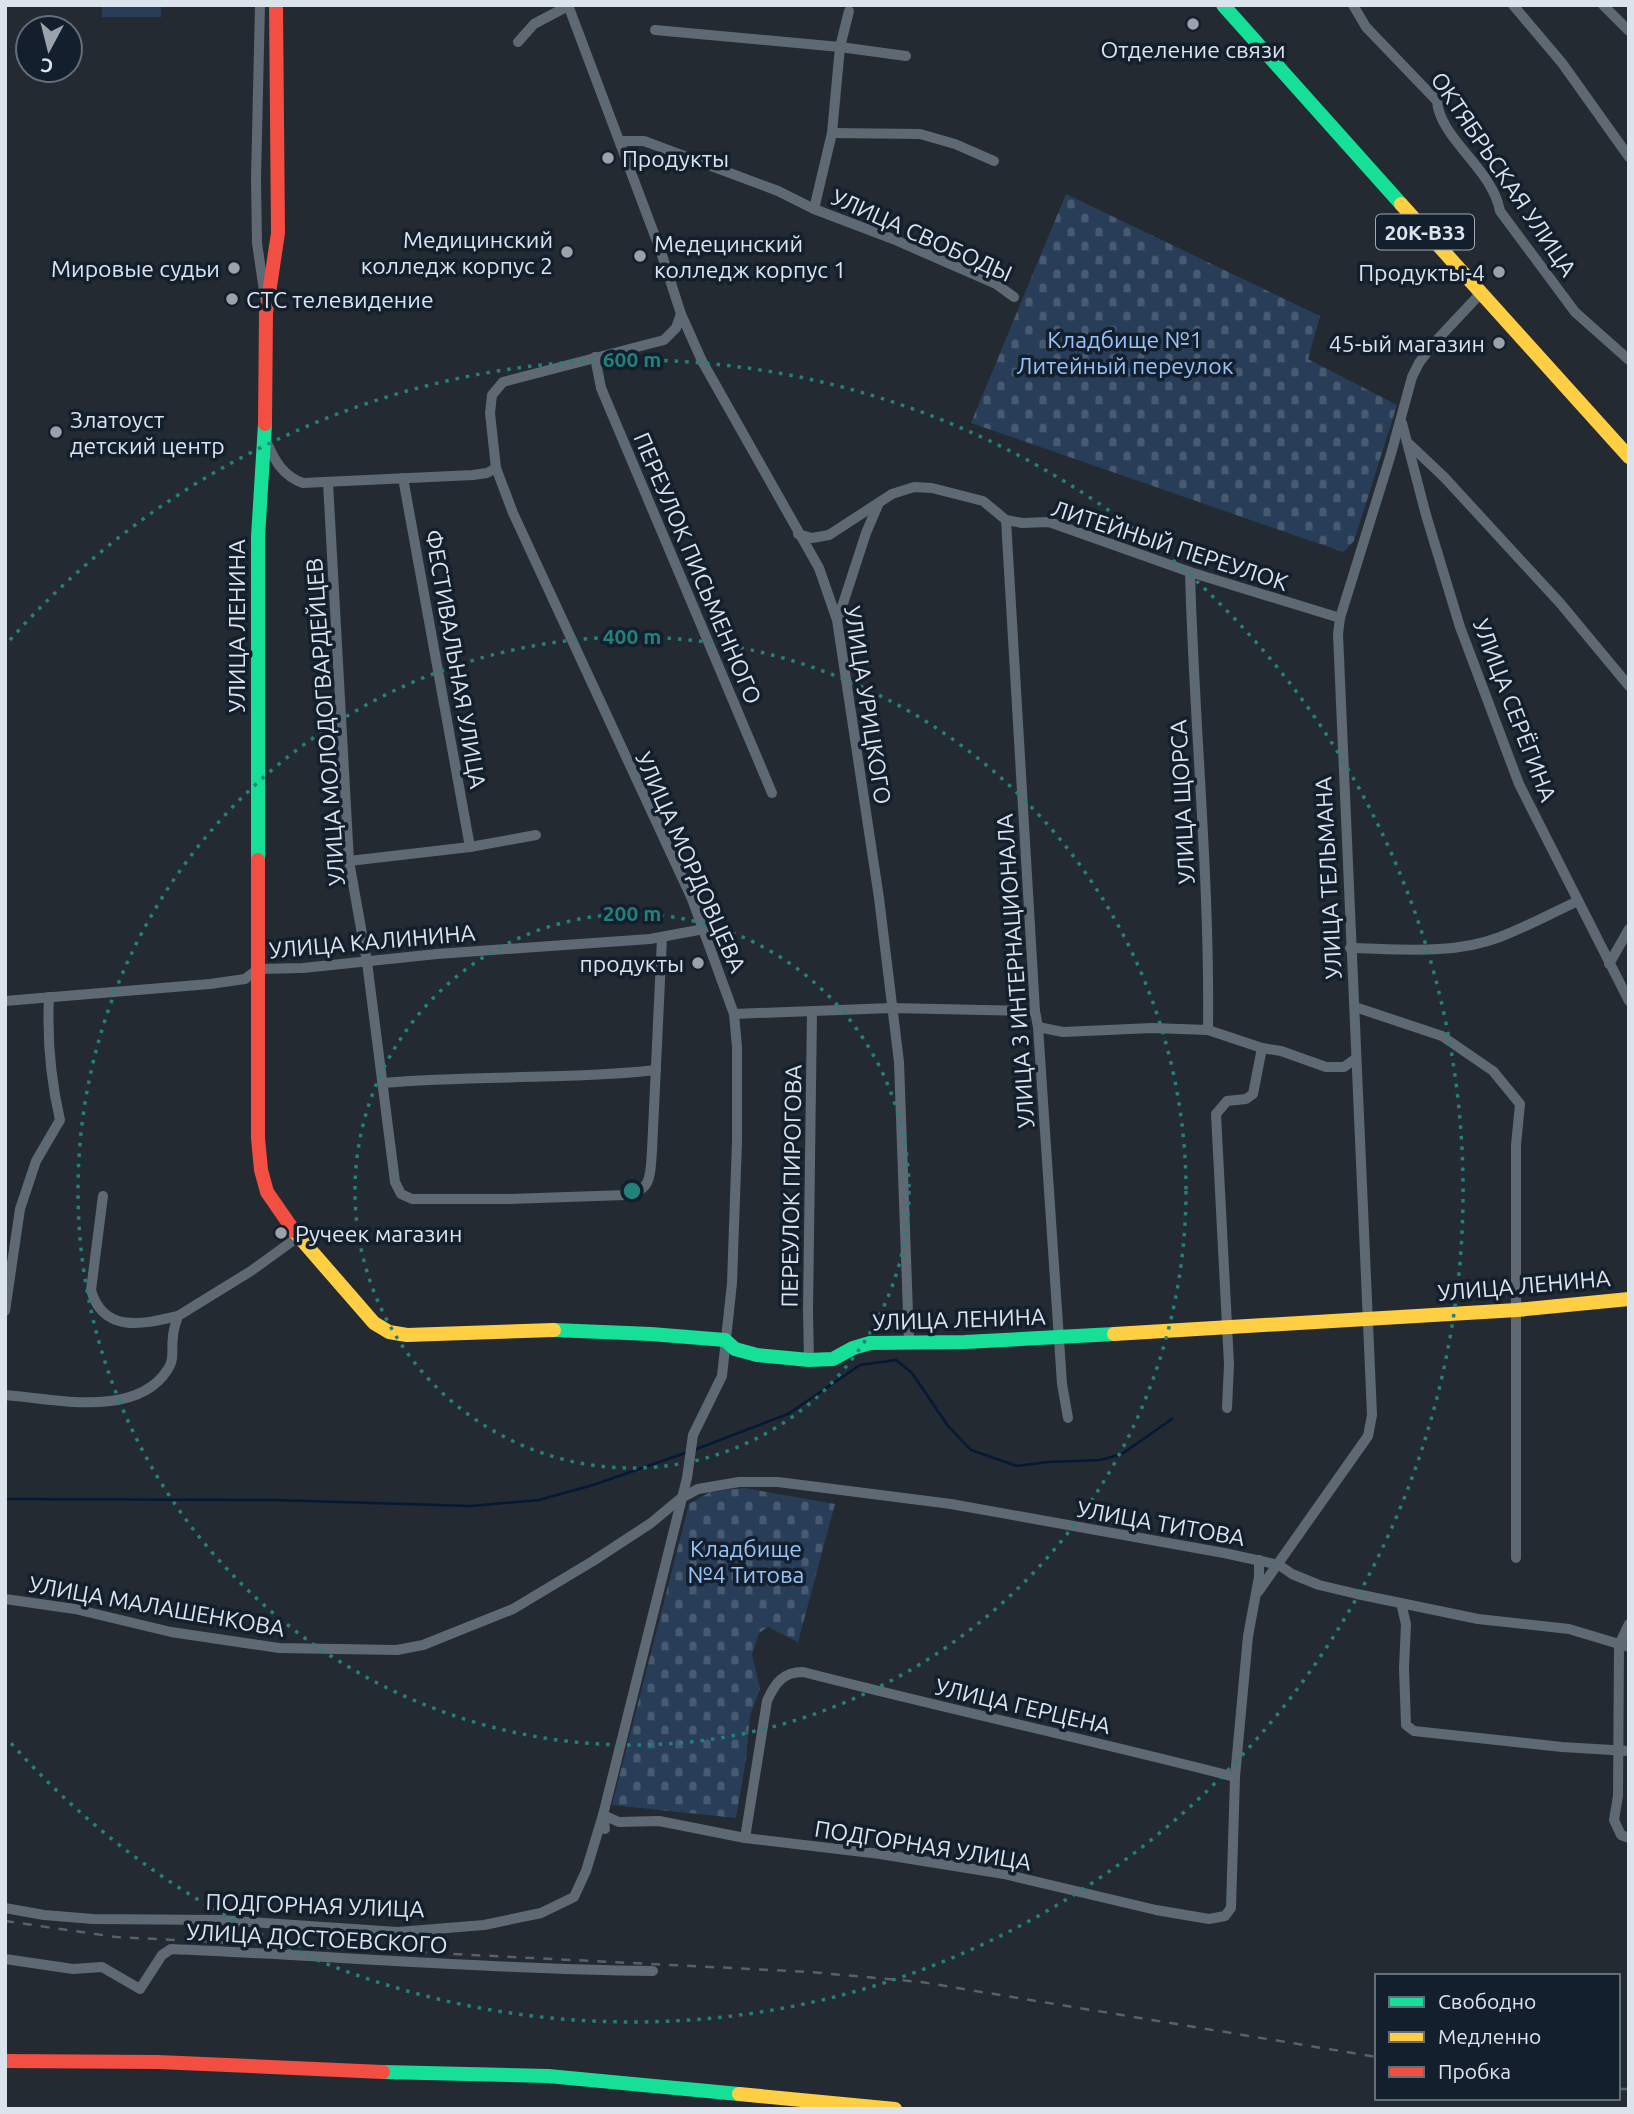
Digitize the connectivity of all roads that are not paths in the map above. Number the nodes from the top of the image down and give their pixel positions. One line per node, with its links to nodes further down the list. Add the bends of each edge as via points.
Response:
1 (260, 5): 21 (street, via 257,243)
2 (276, 5): 21 (street, УЛИЦА ЛЕНИНА, via 278,233)
3 (1223, 5): 19 (street, 20К-В33)
4 (1353, 5): 24 (street, ОКТЯБРЬСКАЯ УЛИЦА, via 1366,27 1437,101 1438,115 1485,177 1500,211 1575,312)
5 (1513, 5): 16 (street, via 1562,63)
6 (1603, 5): 10 (street)
7 (568, 6): 11 (street, via 534,24); 15 (street, УЛИЦА УРИЦКОГО)
8 (849, 11): 12 (street)
9 (654, 30): 12 (street)
10 (1629, 31)
11 (518, 42)
12 (840, 47): 13 (street); 14 (street)
13 (906, 56)
14 (832, 133): 17 (street, via 920,134); 18 (street)
15 (620, 141): 18 (street, УЛИЦА СВОБОДЫ, via 644,141); 22 (street, УЛИЦА УРИЦКОГО)
16 (1629, 157)
17 (994, 161)
18 (814, 209): 20 (street, УЛИЦА СВОБОДЫ, via 996,284)
19 (1481, 293): 25 (street, УЛИЦА ТЕЛЬМАНА, via 1419,363); 28 (street, 20К-В33)
20 (1014, 297)
21 (267, 313): 26 (street, УЛИЦА ЛЕНИНА)
22 (681, 314): 23 (street, via 664,340); 34 (street, УЛИЦА УРИЦКОГО, via 702,361)
23 (595, 357): 29 (street, УЛИЦА МОРДОВЦЕВА, via 503,382 492,395 490,413); 39 (street, ПЕРЕУЛОК ПИСЬМЕННОГО, via 601,388)
24 (1629, 360)
25 (1401, 419): 27 (street, УЛИЦА СЕРЁГИНА); 36 (street, УЛИЦА ТЕЛЬМАНА)
26 (265, 439): 31 (street, via 289,478); 50 (street, УЛИЦА ЛЕНИНА, via 258,537)
27 (1406, 442): 38 (street, via 1551,593); 43 (street, УЛИЦА СЕРЁГИНА, via 1460,627 1497,727 1519,784)
28 (1629, 457)
29 (496, 468): 30 (street, via 473,475); 44 (street, УЛИЦА МОРДОВЦЕВА)
30 (403, 478): 31 (street); 41 (street, ФЕСТИВАЛЬНАЯ УЛИЦА)
31 (328, 483): 42 (street, УЛИЦА МОЛОДОГВАРДЕЙЦЕВ)
32 (878, 504): 33 (street, via 914,487 932,488 983,501); 34 (street, via 829,535 813,538); 37 (street)
33 (1006, 520): 35 (street, ЛИТЕЙНЫЙ ПЕРЕУЛОК, via 1049,522); 56 (street, УЛИЦА 3 ИНТЕРНАЦИОНАЛА)
34 (798, 534): 37 (street, УЛИЦА УРИЦКОГО, via 819,568)
35 (1190, 572): 36 (street, ЛИТЕЙНЫЙ ПЕРЕУЛОК); 60 (street, УЛИЦА ЩОРСА, via 1209,948)
36 (1340, 618): 47 (street, УЛИЦА ТЕЛЬМАНА)
37 (837, 620): 55 (street, УЛИЦА УРИЦКОГО)
38 (1629, 686)
39 (772, 793)
40 (536, 835): 41 (street)
41 (470, 847): 42 (street)
42 (349, 861): 48 (street, УЛИЦА МОЛОДОГВАРДЕЙЦЕВ)
43 (1578, 901): 47 (street, via 1498,938 1460,946); 49 (street, УЛИЦА СЕРЁГИНА)
44 (704, 929): 46 (street, УЛИЦА КАЛИНИНА); 58 (street, УЛИЦА МОРДОВЦЕВА)
45 (1629, 929): 49 (street)
46 (662, 937): 48 (street, УЛИЦА КАЛИНИНА); 63 (street, УЛИЦА МОЛОДОГВАРДЕЙЦЕВ)
47 (1350, 948): 54 (street, УЛИЦА ТЕЛЬМАНА)
48 (367, 962): 50 (street, УЛИЦА КАЛИНИНА); 64 (street, УЛИЦА МОЛОДОГВАРДЕЙЦЕВ)
49 (1609, 964): 52 (street, УЛИЦА СЕРЁГИНА)
50 (258, 969): 51 (street, УЛИЦА КАЛИНИНА, via 245,979 210,984); 66 (street, УЛИЦА ЛЕНИНА, via 261,1170 267,1192)
51 (49, 997): 53 (street, УЛИЦА КАЛИНИНА); 69 (street, via 54,1093 60,1120 36,1161 19,1209)
52 (1629, 1000)
53 (5, 1001)
54 (1354, 1007): 62 (street, УЛИЦА ТЕЛЬМАНА); 68 (street, via 1442,1036 1493,1071 1520,1104)
55 (891, 1008): 56 (street); 57 (street); 75 (street, УЛИЦА УРИЦКОГО, via 899,1062)
56 (1034, 1011): 59 (street, УЛИЦА 3 ИНТЕРНАЦИОНАЛА)
57 (812, 1012): 58 (street); 76 (street, ПЕРЕУЛОК ПИРОГОВА)
58 (734, 1014): 74 (street, УЛИЦА МОРДОВЦЕВА, via 735,1219)
59 (1038, 1027): 60 (street, via 1063,1032); 73 (street, УЛИЦА 3 ИНТЕРНАЦИОНАЛА)
60 (1208, 1031): 61 (street)
61 (1262, 1048): 62 (street, via 1326,1067 1344,1067); 72 (street, via 1252,1094 1227,1101 1216,1114)
62 (1355, 1059): 71 (street, УЛИЦА ТЕЛЬМАНА)
63 (656, 1070): 64 (street, via 605,1076); 64 (street, УЛИЦА МОЛОДОГВАРДЕЙЦЕВ, via 649,1181 637,1193 626,1195 412,1199 401,1194 395,1182)
64 (382, 1083)
65 (103, 1196): 70 (street, via 91,1290 99,1311 113,1319 143,1324)
66 (298, 1237): 70 (street); 74 (street, УЛИЦА ЛЕНИНА, via 359,1308 389,1332 567,1330)
67 (1629, 1299): 68 (street, УЛИЦА ЛЕНИНА)
68 (1517, 1310): 71 (street, УЛИЦА ЛЕНИНА); 83 (street)
69 (5, 1311)
70 (178, 1316): 77 (street, via 168,1370 148,1390 110,1402)
71 (1368, 1319): 72 (street, УЛИЦА ЛЕНИНА); 85 (street, УЛИЦА ТЕЛЬМАНА, via 1368,1436)
72 (1228, 1328): 73 (street, УЛИЦА ЛЕНИНА); 78 (street)
73 (1059, 1337): 75 (street, УЛИЦА ЛЕНИНА); 79 (street, УЛИЦА 3 ИНТЕРНАЦИОНАЛА)
74 (724, 1340): 76 (street, УЛИЦА ЛЕНИНА, via 735,1349 757,1355); 80 (street, УЛИЦА МОРДОВЦЕВА, via 722,1376 690,1445)
75 (909, 1341): 76 (street, УЛИЦА ЛЕНИНА, via 870,1343 833,1359)
76 (810, 1360)
77 (5, 1395)
78 (1227, 1408)
79 (1068, 1418)
80 (687, 1478): 81 (street); 82 (street, УЛИЦА МОРДОВЦЕВА)
81 (698, 1489): 82 (street, УЛИЦА ТИТОВА); 84 (street, УЛИЦА ТИТОВА, via 778,1482 854,1490)
82 (681, 1498): 86 (street, УЛИЦА МАЛАШЕНКОВА, via 651,1523 513,1609 423,1645 397,1650 279,1648); 94 (street, ПОДГОРНАЯ УЛИЦА)
83 (1516, 1558)
84 (1259, 1560): 85 (street, УЛИЦА ТИТОВА); 87 (street)
85 (1279, 1565): 87 (street, УЛИЦА ТЕЛЬМАНА); 88 (street, УЛИЦА ТИТОВА, via 1319,1585)
86 (5, 1599)
87 (1254, 1600): 93 (street)
88 (1401, 1603): 90 (street, УЛИЦА ТИТОВА, via 1478,1619 1569,1629); 92 (street, via 1406,1623 1406,1725 1414,1731)
89 (1629, 1625): 90 (street)
90 (1624, 1646): 92 (street)
91 (1629, 1751): 92 (street)
92 (1617, 1752): 97 (street, via 1614,1820 1621,1835)
93 (1235, 1777): 96 (street, ПОДГОРНАЯ УЛИЦА, via 1231,1908 1225,1916 1209,1919 1004,1874); 96 (street, УЛИЦА ГЕРЦЕНА, via 790,1672 774,1686 767,1701)
94 (603, 1815): 95 (street, ПОДГОРНАЯ УЛИЦА); 96 (street, ПОДГОРНАЯ УЛИЦА, via 619,1822 659,1821); 98 (street, ПОДГОРНАЯ УЛИЦА, via 574,1897 541,1913 484,1925 398,1932 219,1920 93,1919)
95 (605, 1829)
96 (745, 1838)
97 (1629, 1838)
98 (5, 1908)
99 (5, 1959): 100 (street, УЛИЦА ДОСТОЕВСКОГО, via 73,1969 102,1966 140,1989 171,1949 541,1970)
100 (653, 1971)
101 (5, 2062): 102 (street, via 158,2062 548,2076)
102 (895, 2109)

